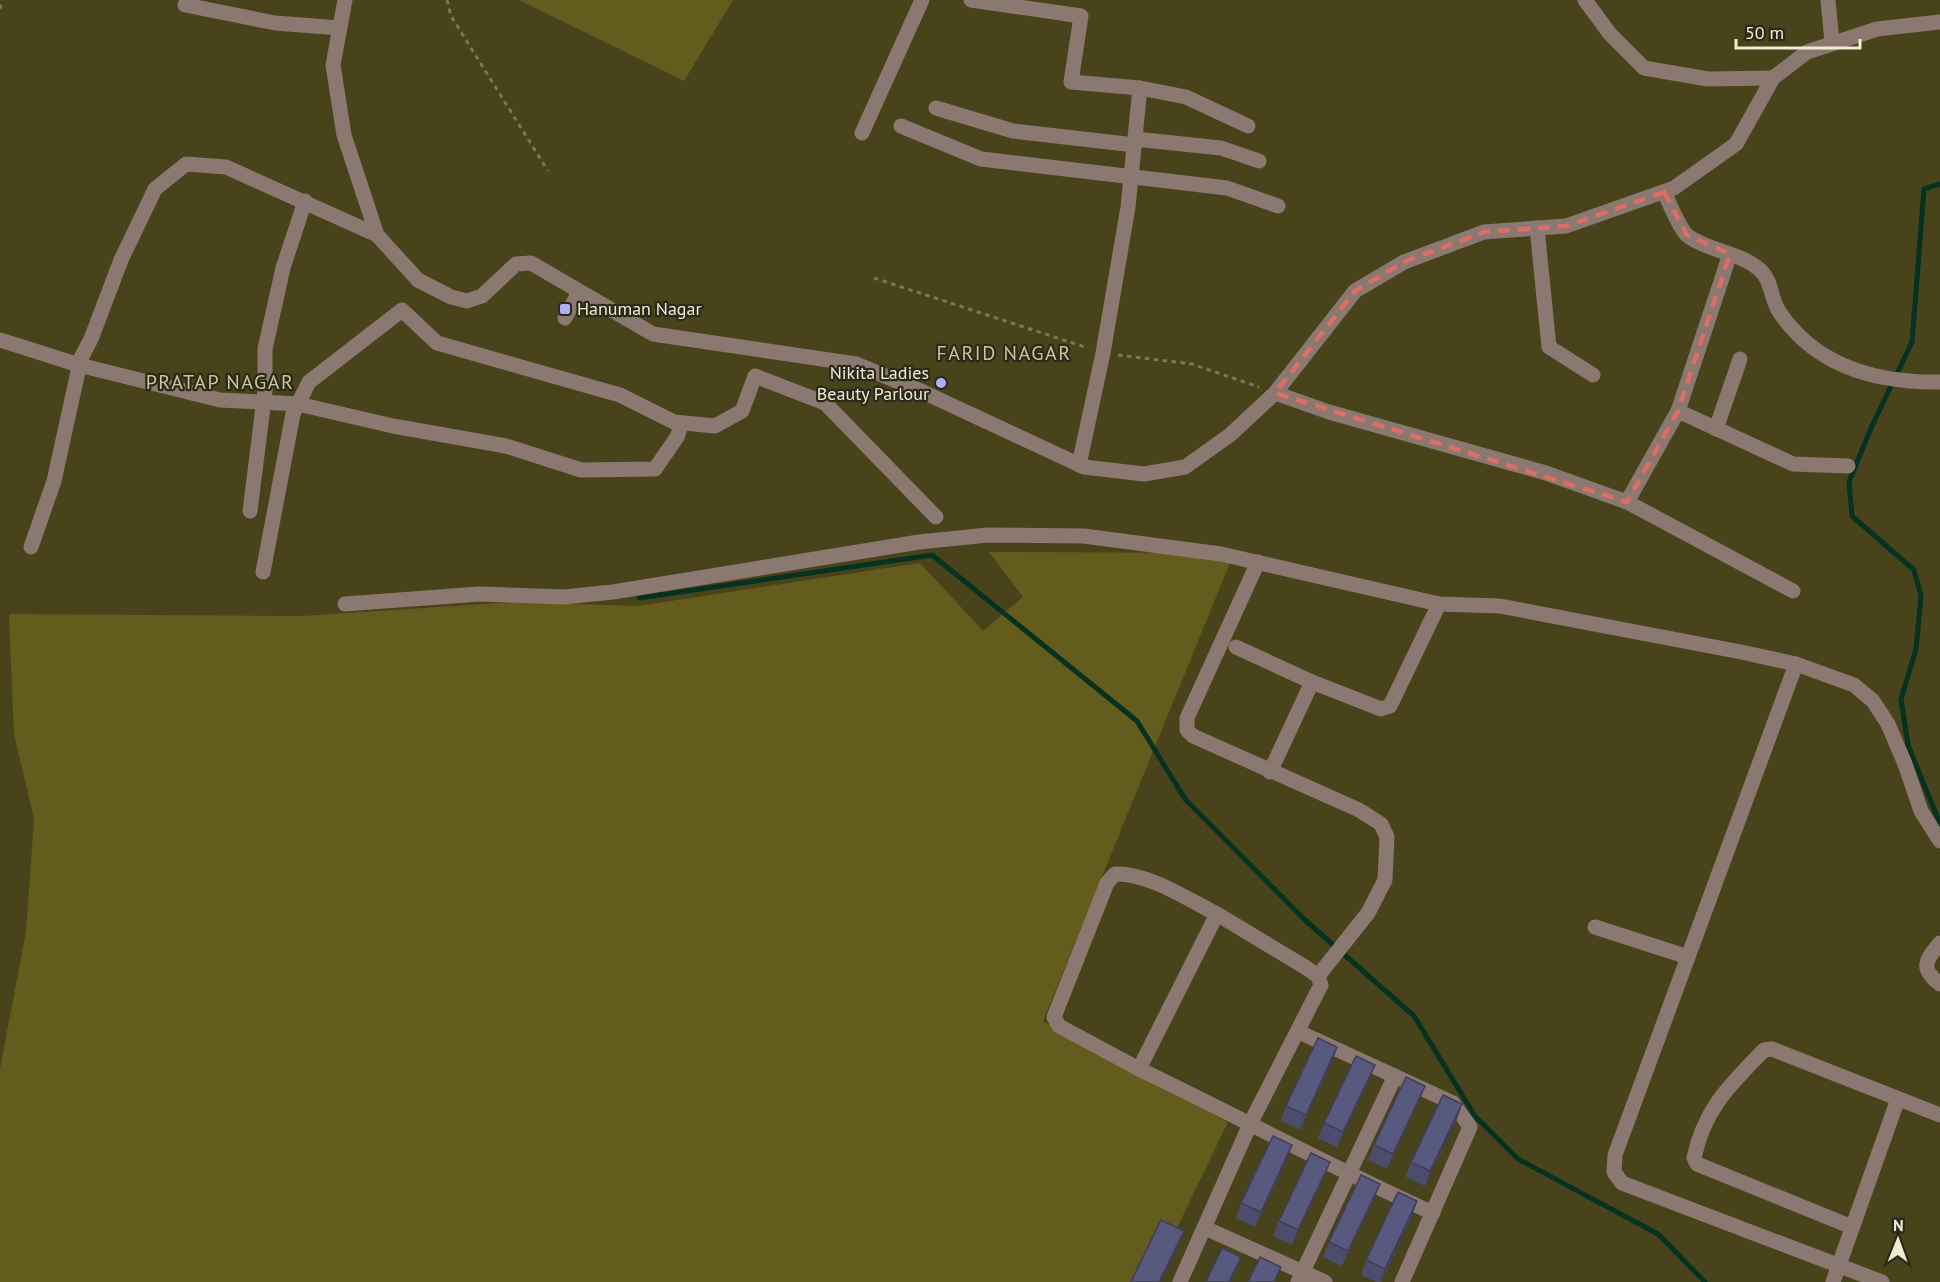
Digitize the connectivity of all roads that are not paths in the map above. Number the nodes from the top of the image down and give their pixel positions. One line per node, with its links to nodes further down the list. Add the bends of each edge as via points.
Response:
1 (345, 0): 9 (street)
2 (922, 0): 16 (street)
3 (970, 0): 6 (street)
4 (1585, 0): 11 (street, via 1610,34 1644,69 1708,80)
5 (1828, 0): 10 (street)
6 (999, 1): 12 (street, via 1081,16 1071,82)
7 (185, 5): 9 (street, via 275,23)
8 (1940, 22): 10 (street, via 1876,29)
9 (340, 28): 24 (street, via 333,65 344,135)
10 (1832, 42): 11 (street, via 1806,52)
11 (1773, 78): 20 (street, via 1736,144)
12 (1140, 88): 15 (street, via 1186,97); 17 (street)
13 (936, 108): 17 (street, via 1013,131)
14 (901, 126): 19 (street, via 981,159)
15 (1248, 126)
16 (862, 133)
17 (1135, 142): 18 (street, via 1221,148); 19 (street)
18 (1259, 160)
19 (1132, 175): 22 (street, via 1227,188); 39 (street, via 1103,354)
20 (1664, 192): 23 (street, via 1566,226); 25 (street, via 1687,235)
21 (305, 201): 24 (street); 30 (street, via 226,167 186,164 155,189 121,260); 34 (street, via 283,268 264,349)
22 (1278, 206)
23 (1538, 228): 31 (street, via 1549,347); 33 (street, via 1484,232 1404,262 1355,291)
24 (377, 235): 26 (street, via 418,280 451,297 467,301 482,296 522,262 531,262)
25 (1730, 254): 32 (street, via 1758,268 1771,284 1779,311 1804,341 1851,370 1889,380); 36 (street)
26 (579, 292): 27 (street); 39 (street, via 653,334 856,364)
27 (565, 318)
28 (0, 340): 30 (street)
29 (1740, 359): 38 (street)
30 (79, 365): 34 (street, via 220,400); 44 (street, via 54,481)
31 (1593, 375)
32 (1940, 382)
33 (1275, 393): 39 (street, via 1230,435 1185,467 1143,474); 41 (street, via 1546,473)
34 (264, 400): 35 (street); 42 (street)
35 (298, 404): 37 (street, via 506,446 580,470 655,469); 37 (street, via 309,382 402,310 437,343 620,395); 46 (street)
36 (1678, 411): 38 (street); 41 (street)
37 (682, 423): 43 (street, via 715,426 742,411 755,376 794,390 825,403)
38 (1716, 429): 40 (street, via 1793,464)
39 (1079, 465)
40 (1848, 466)
41 (1627, 502): 47 (street)
42 (250, 512)
43 (936, 517)
44 (31, 547)
45 (1257, 562): 48 (street, via 1084,536 988,535 919,542 613,592 564,597 479,594); 49 (street); 53 (street, via 1187,718 1186,730)
46 (264, 572)
47 (1793, 591)
48 (345, 604)
49 (1439, 604): 51 (street, via 1500,606); 52 (street, via 1390,706 1381,709)
50 (1236, 647): 52 (street)
51 (1796, 664): 54 (street, via 1854,685 1873,701 1888,724 1921,811); 58 (street)
52 (1312, 682): 53 (street)
53 (1270, 772): 59 (street, via 1359,810 1381,824 1387,837 1385,880 1359,927)
54 (1940, 841)
55 (1217, 914): 59 (street); 62 (street); 62 (street, via 1127,874 1115,874 1107,883 1054,1017 1059,1026)
56 (1595, 927): 58 (street)
57 (1940, 943): 60 (street, via 1926,965 1930,976)
58 (1688, 957): 71 (street, via 1615,1155 1614,1172 1622,1183)
59 (1322, 971): 61 (street, via 1321,985)
60 (1940, 984)
61 (1299, 1032): 63 (street); 66 (street)
62 (1139, 1069): 66 (street)
63 (1395, 1076): 67 (street); 68 (street, via 1453,1103 1470,1126)
64 (1898, 1099): 65 (street); 69 (street); 69 (street, via 1772,1049 1764,1050 1710,1109 1696,1148 1697,1164)
65 (1940, 1115)
66 (1251, 1122): 67 (street); 70 (street)
67 (1348, 1175): 68 (street); 72 (street)
68 (1433, 1213): 75 (street)
69 (1852, 1227): 71 (street)
70 (1205, 1228): 72 (street); 73 (street)
71 (1839, 1266): 76 (street); 77 (street)
72 (1300, 1277): 74 (street)
73 (1180, 1282)
74 (1325, 1282)
75 (1402, 1282)
76 (1833, 1282)
77 (1882, 1282)

